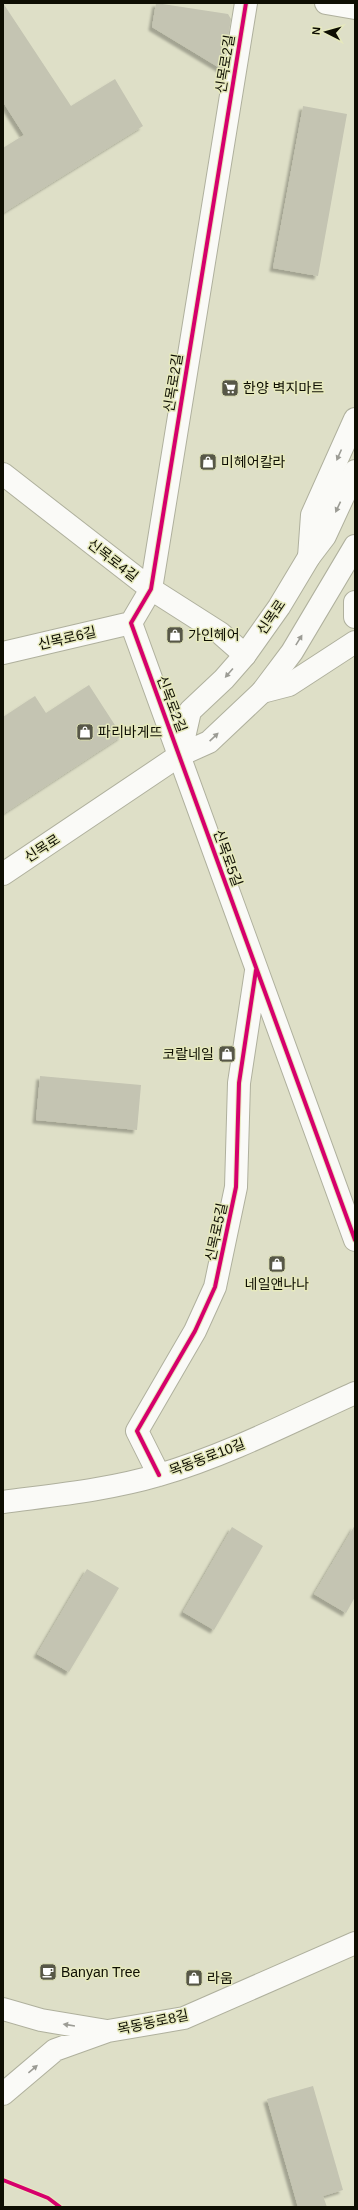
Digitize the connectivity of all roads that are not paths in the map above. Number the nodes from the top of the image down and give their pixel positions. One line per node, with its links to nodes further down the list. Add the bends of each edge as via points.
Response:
1 (246, 3): 9 (street, 신목로2길)
2 (326, 3): 3 (street)
3 (355, 8)
4 (355, 419): 8 (street, one-way to 8, via 312,514)
5 (355, 471): 8 (street, 신목로, one-way to 8, via 325,536)
6 (3, 474): 9 (street, 신목로4길)
7 (355, 546): 16 (street, 신목로, one-way to 7, via 292,652)
8 (308, 556): 15 (street, 신목로, via 279,607)
9 (151, 589): 12 (street, 신목로2길); 15 (street, 신목로4길, via 220,633)
10 (355, 602): 11 (street)
11 (355, 617)
12 (131, 623): 14 (street, 신목로6길); 17 (street, 신목로2길)
13 (355, 642): 16 (street, 신목로, via 289,685)
14 (3, 653)
15 (245, 655): 17 (street, 신목로, one-way to 17, via 190,711)
16 (262, 692): 17 (street, 신목로, one-way to 16, via 209,742)
17 (180, 755): 18 (street, 신목로); 19 (street, 신목로5길)
18 (3, 874)
19 (256, 969): 20 (street, 신목로5길); 22 (street, 신목로5길, via 239,1083 236,1187 215,1287 195,1331 137,1431)
20 (355, 1240)
21 (355, 1393): 22 (street, 목동동로10길, via 216,1456)
22 (159, 1475): 23 (street, 목동동로10길, via 101,1489)
23 (3, 1502)
24 (355, 1943): 26 (street, 목동동로8길, via 184,2018)
25 (3, 2009): 26 (street, one-way to 25, via 41,2020)
26 (108, 2031): 27 (street, 목동동로8길, one-way to 26, via 55,2050)
27 (3, 2094)

